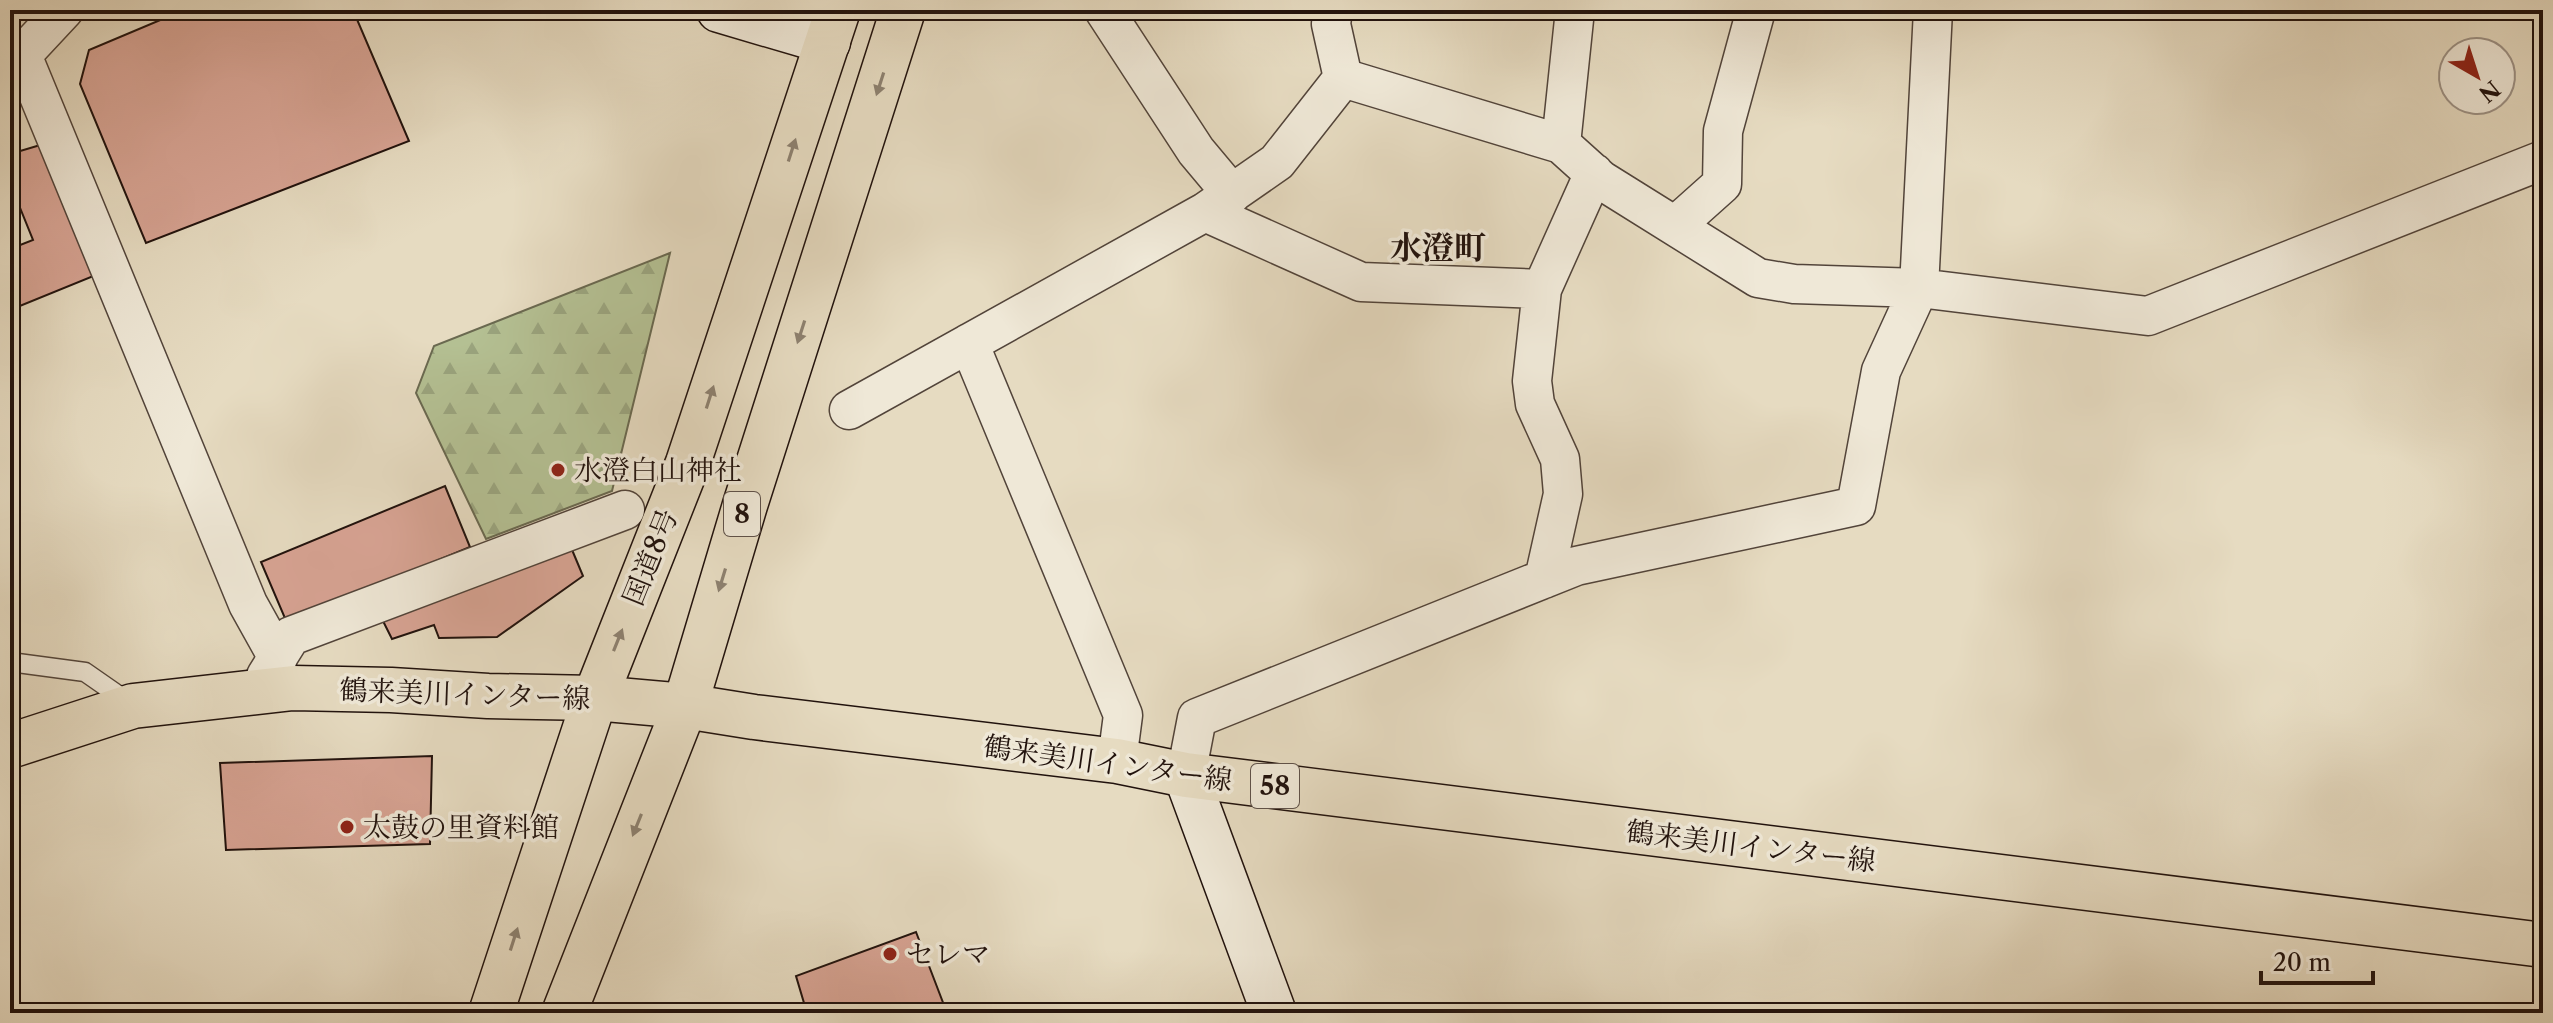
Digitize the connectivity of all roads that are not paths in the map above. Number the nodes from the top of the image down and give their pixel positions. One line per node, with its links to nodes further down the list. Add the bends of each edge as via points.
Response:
1 (64, 10): 23 (street, via 22,55 248,604)
2 (719, 10): 9 (street)
3 (903, 10): 26 (main road, 8, one-way to 26)
4 (1333, 10): 10 (street, via 1331,24)
5 (1575, 10): 11 (street)
6 (1756, 10): 15 (street, via 1723,131 1722,184)
7 (1933, 10): 16 (street)
8 (1119, 16): 14 (street, via 1196,151)
9 (833, 26): 24 (main road, 国道8号, one-way to 9, via 688,463)
10 (1343, 78): 11 (street); 14 (street, via 1277,162)
11 (1561, 144): 13 (street)
12 (2543, 160): 16 (street, via 2148,316)
13 (1594, 173): 15 (street); 17 (street)
14 (1218, 203): 17 (street, via 1361,282); 18 (street)
15 (1675, 226): 16 (street, via 1758,278)
16 (1919, 288): 21 (street, via 1881,371 1856,506 1576,566)
17 (1542, 289): 21 (street, via 1532,381 1535,404 1560,459 1563,494)
18 (969, 343): 19 (street); 28 (street, via 1123,715)
19 (849, 410)
20 (625, 510): 23 (street, via 291,636)
21 (1544, 579): 29 (street, via 1197,718)
22 (10, 662): 25 (lane, via 85,672)
23 (267, 675): 24 (main road, 鶴来美川インター線 / 58, via 293,688); 25 (main road, 鶴来美川インター線 / 58)
24 (595, 698): 26 (main road, 鶴来美川インター線 / 58); 31 (main road, 国道8号, one-way to 24)
25 (133, 706): 27 (main road, 鶴来美川インター線 / 58)
26 (685, 706): 28 (main road, 鶴来美川インター線 / 58); 32 (main road, 8, one-way to 32)
27 (10, 746)
28 (1117, 761): 29 (main road, 鶴来美川インター線 / 58)
29 (1186, 775): 30 (main road, 鶴来美川インター線 / 58); 33 (street)
30 (2543, 945)
31 (491, 1013)
32 (564, 1013)
33 (1274, 1013)

